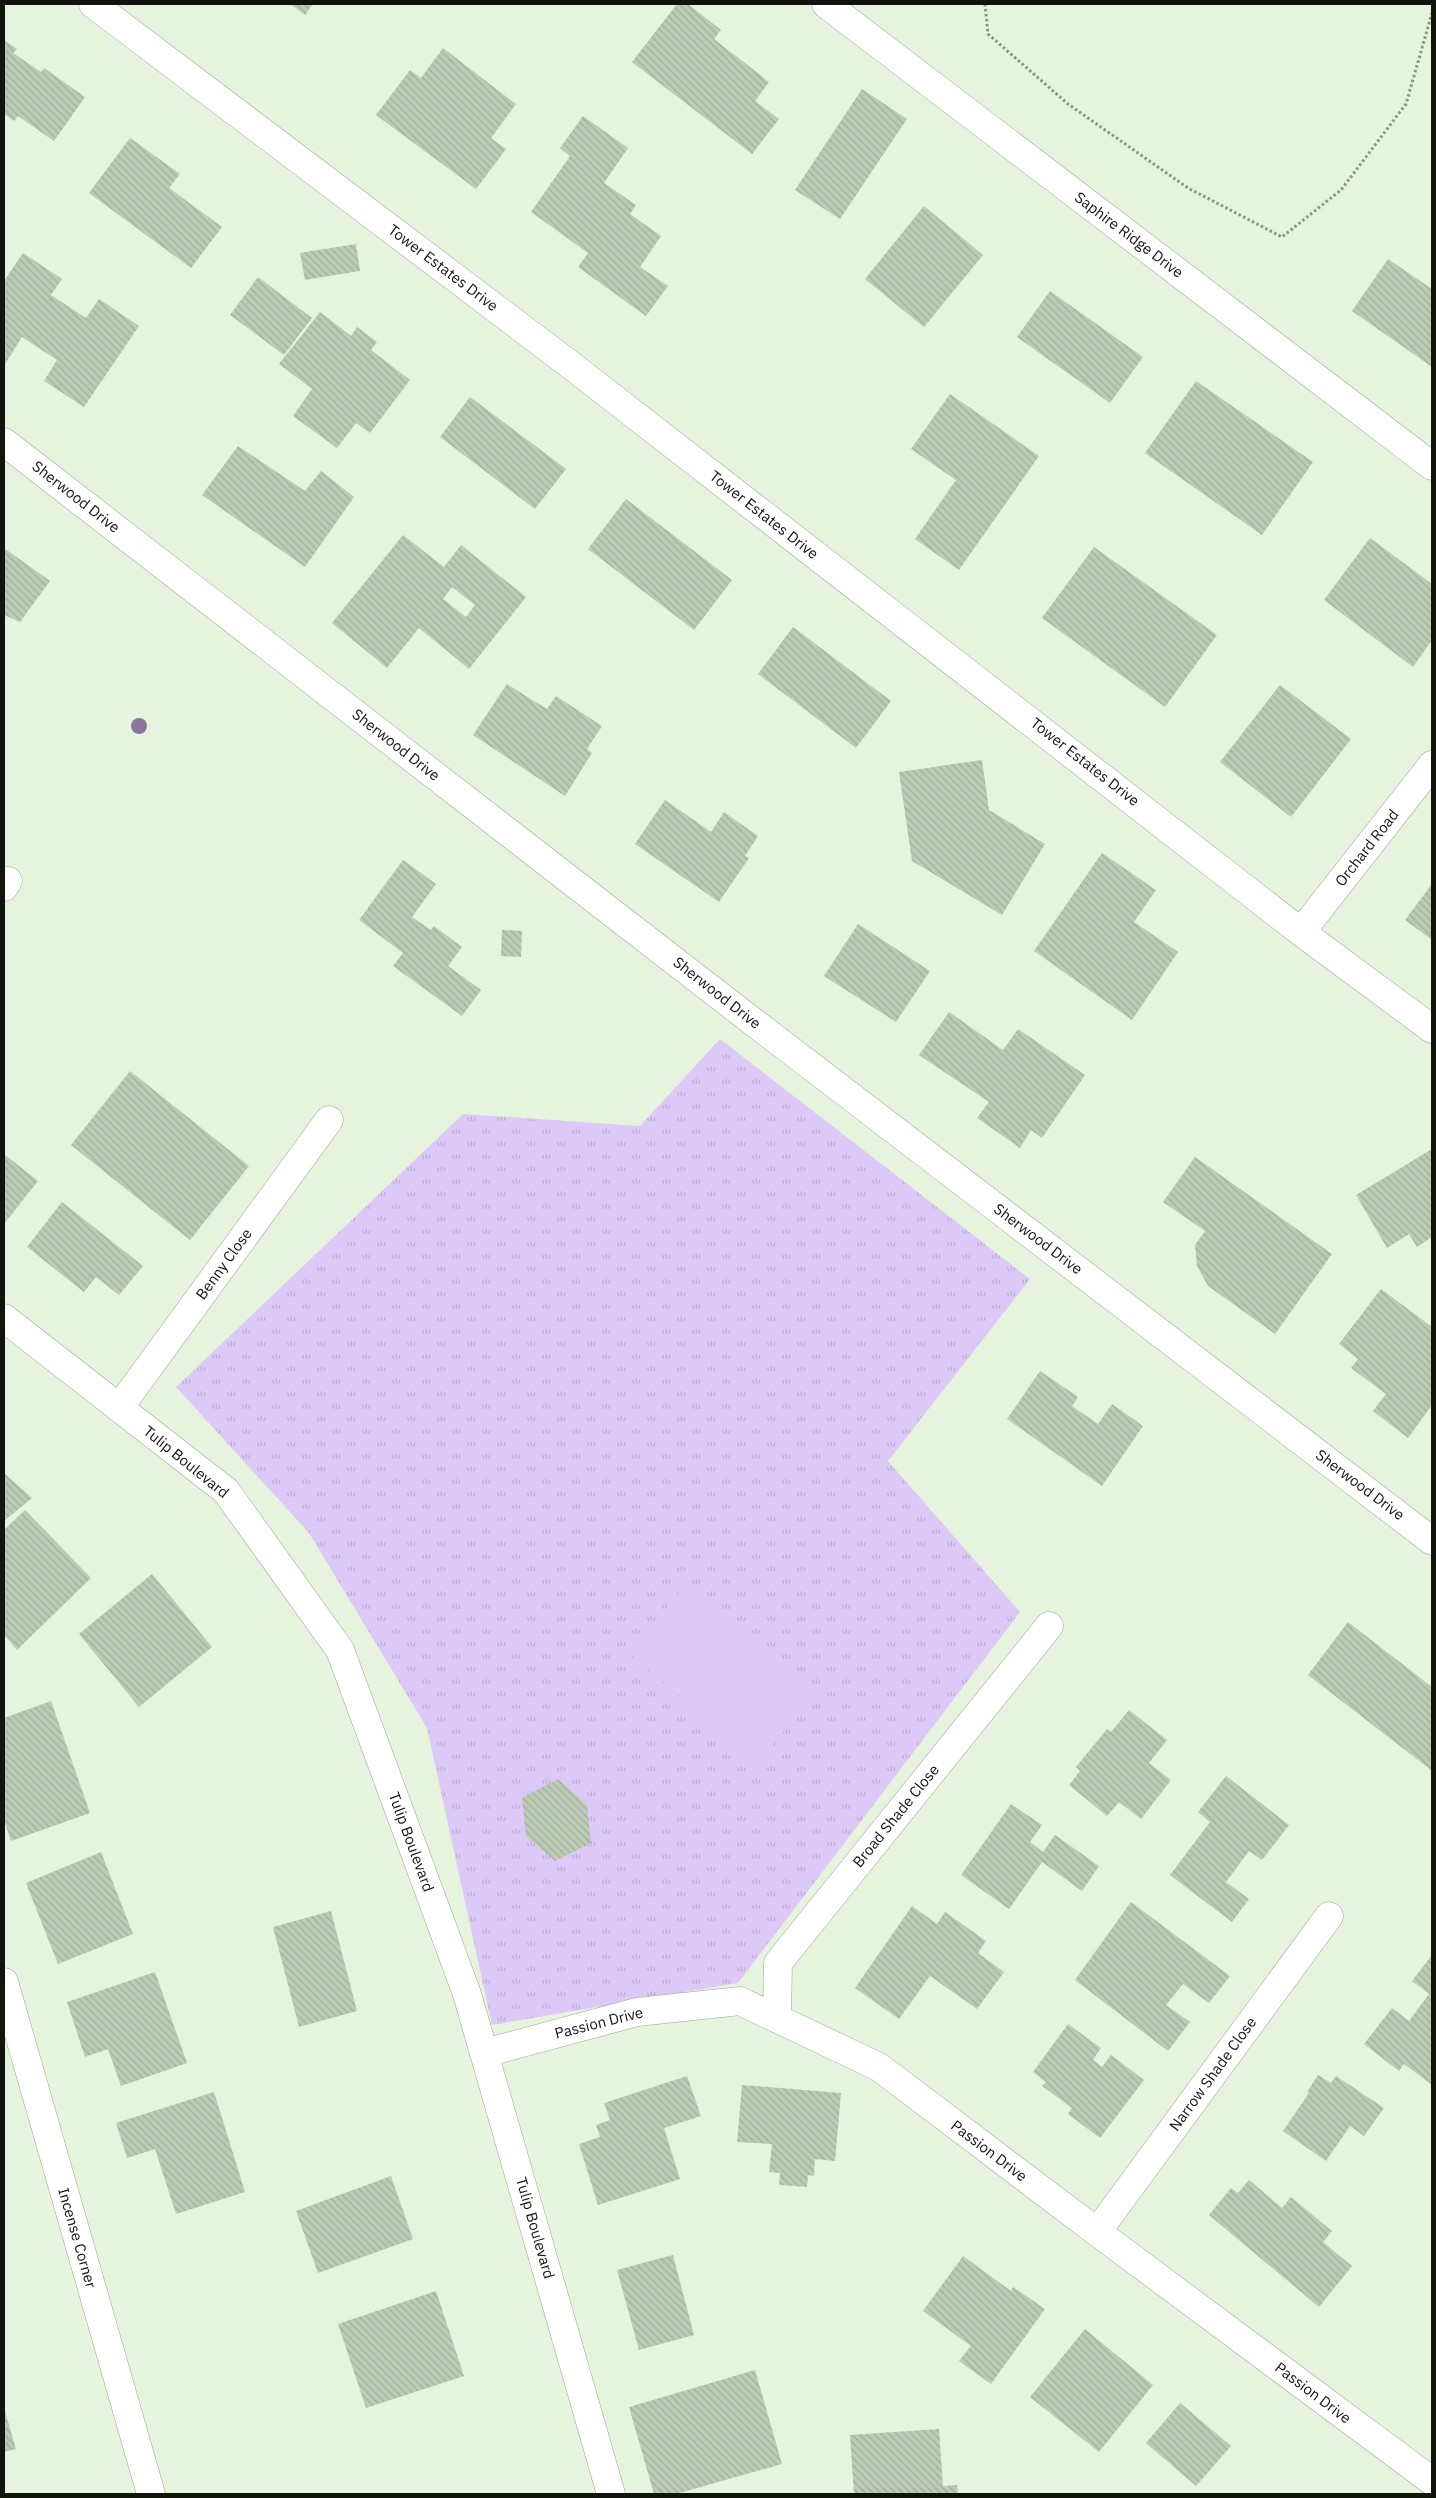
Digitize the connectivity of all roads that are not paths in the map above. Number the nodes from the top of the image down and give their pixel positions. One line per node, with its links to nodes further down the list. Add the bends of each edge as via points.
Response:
1 (93, 4): 6 (street, Tower Estates Drive, via 599,387)
2 (826, 4): 4 (street, Saphire Ridge Drive)
3 (4, 442): 11 (street, Sherwood Drive)
4 (1432, 466)
5 (1432, 765): 6 (street, Orchard Road)
6 (1301, 932): 7 (street, Tower Estates Drive)
7 (1432, 1028)
8 (329, 1120): 10 (street, Benny Close)
9 (4, 1318): 10 (street, Tulip Boulevard)
10 (119, 1408): 16 (street, Tulip Boulevard, via 226,1491 340,1650 467,1994)
11 (1432, 1541)
12 (1048, 1626): 15 (street, Broad Shade Close, via 778,1963)
13 (1329, 1916): 17 (street, Narrow Shade Close)
14 (4, 1982): 19 (street, Incense Corner)
15 (777, 2018): 16 (street, Passion Drive, via 740,2001 637,2012); 17 (street, Passion Drive, via 879,2067)
16 (485, 2053): 20 (street, Tulip Boulevard)
17 (1097, 2232): 18 (street, Passion Drive)
18 (1432, 2481)
19 (151, 2494)
20 (611, 2494)

